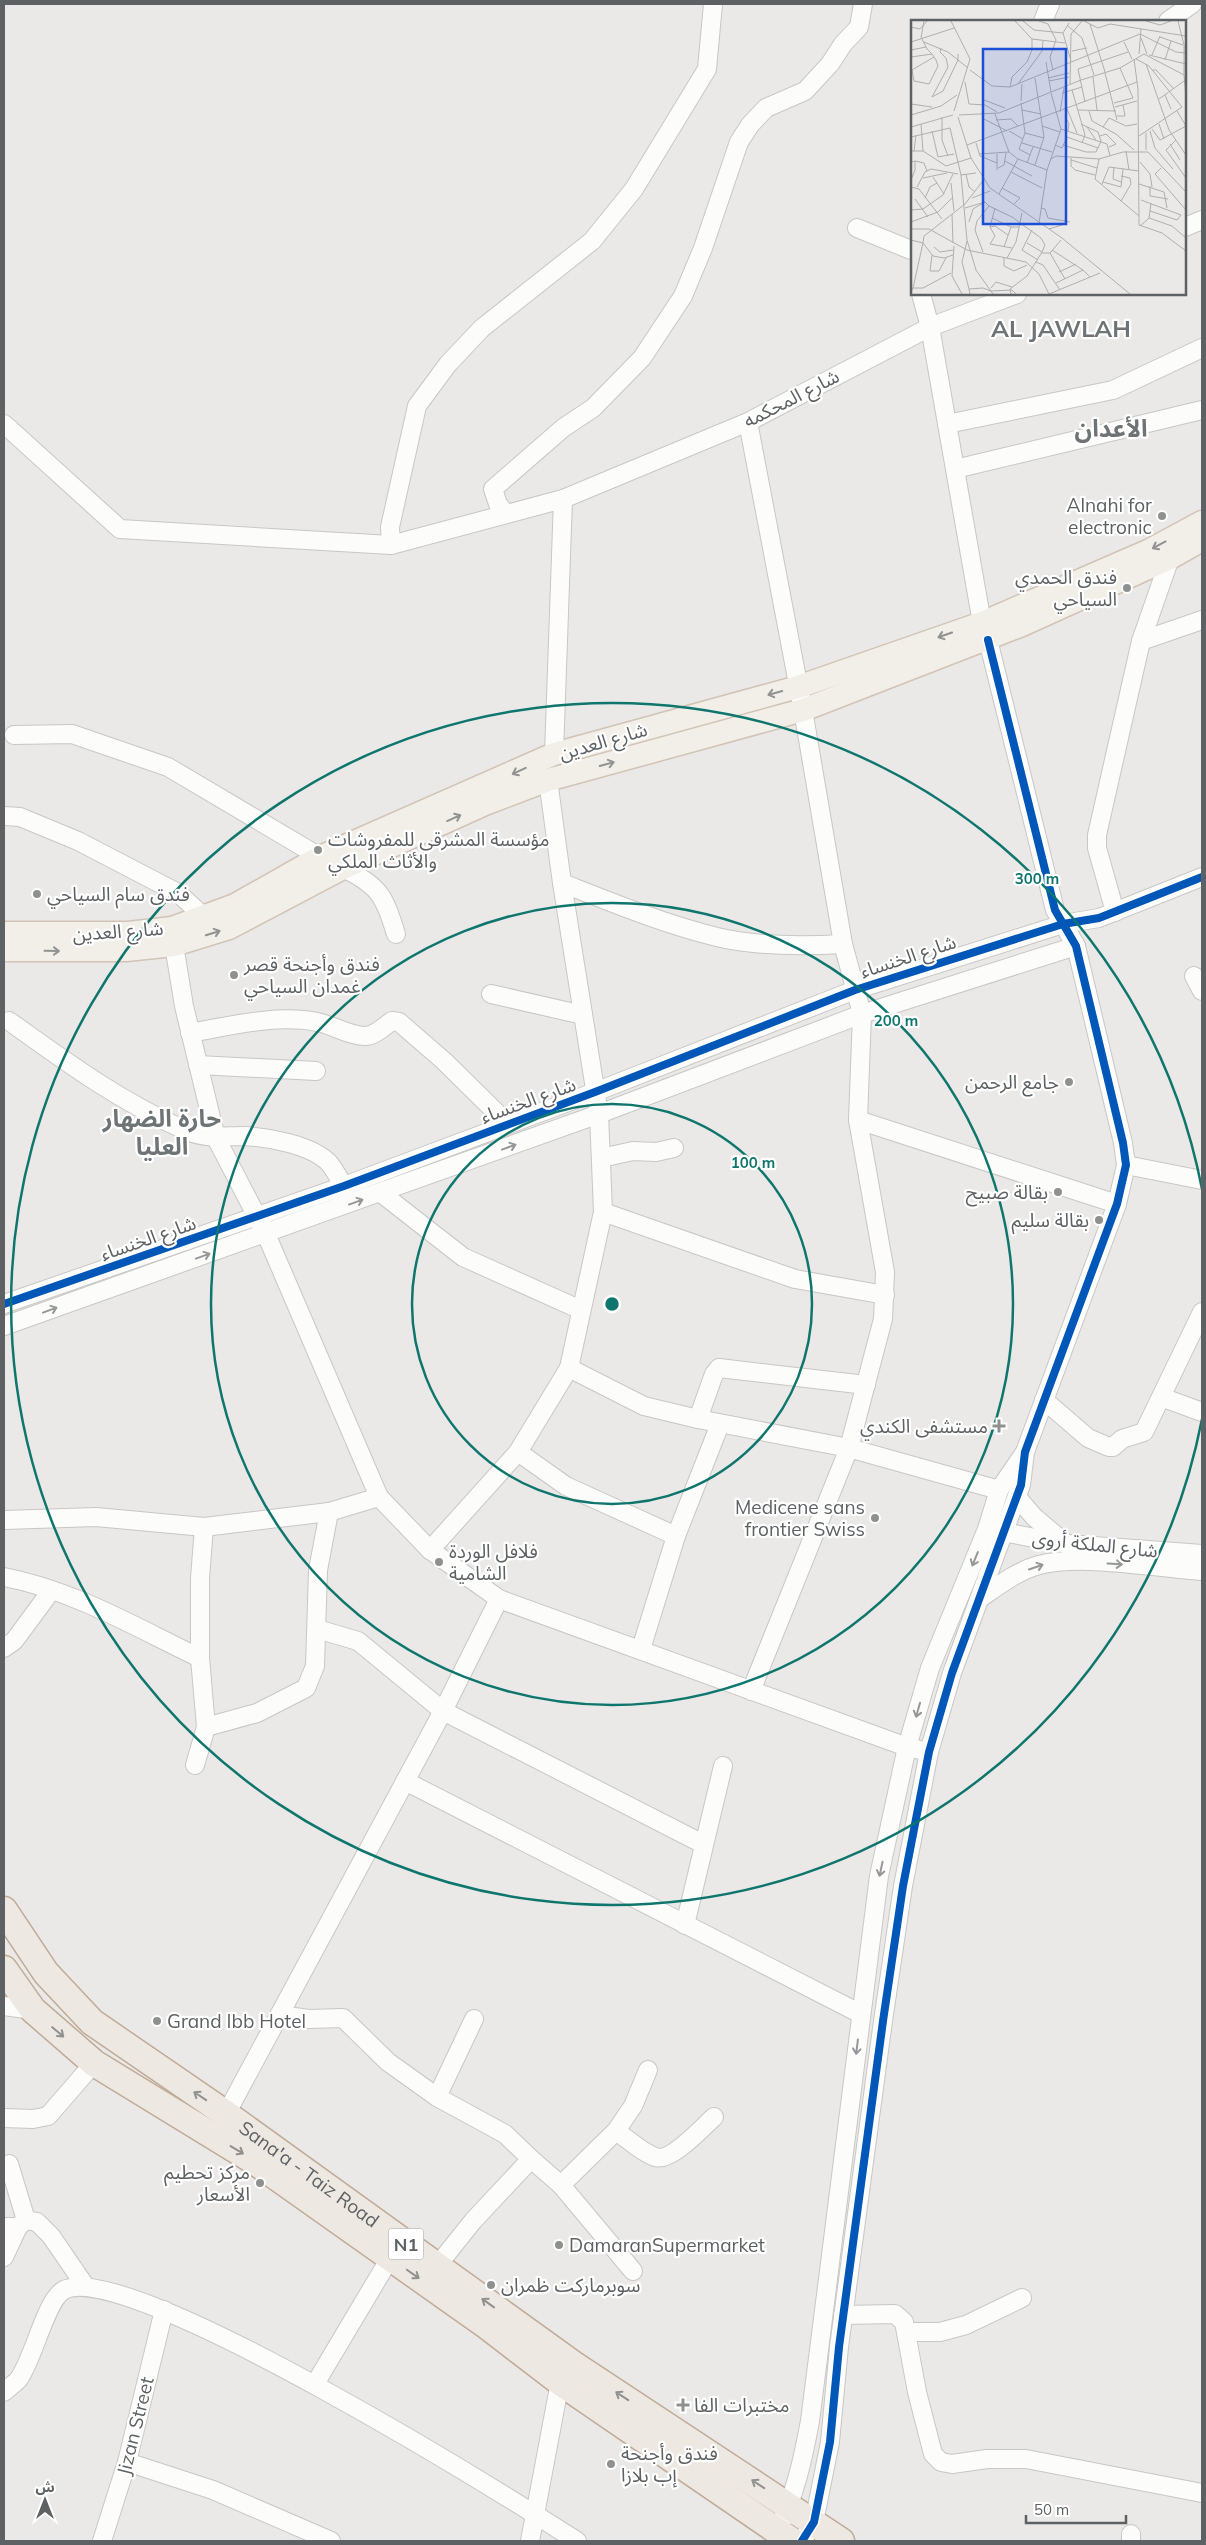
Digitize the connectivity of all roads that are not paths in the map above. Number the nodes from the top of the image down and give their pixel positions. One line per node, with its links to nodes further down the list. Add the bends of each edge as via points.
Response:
1 (713, 4): 24 (street, via 707,69 634,189 592,241 482,328 448,364 418,406 390,527)
2 (863, 4): 21 (street, via 859,27 830,64 805,91 766,108 739,142 683,296 642,358 593,408 563,428 493,489)
3 (1050, 4): 5 (street)
4 (1192, 4): 6 (street)
5 (1044, 20)
6 (1169, 20)
7 (1202, 220): 8 (street)
8 (1186, 227)
9 (857, 228): 10 (street)
10 (911, 249)
11 (922, 295): 13 (street)
12 (1011, 295): 13 (street, شارع المحكمه)
13 (930, 327): 16 (street, شارع المحكمه); 18 (street)
14 (1202, 348): 18 (street, via 1113,390)
15 (1202, 410): 19 (street)
16 (748, 422): 20 (street, شارع المحكمه); 29 (street)
17 (4, 424): 24 (street, شارع المحكمه, via 120,529)
18 (947, 424): 19 (street)
19 (955, 468): 27 (street)
20 (563, 499): 21 (street, شارع المحكمه); 32 (street)
21 (506, 514): 24 (street, شارع المحكمه)
22 (1202, 522): 27 (main road, شارع العدين, one-way to 27)
23 (1202, 540): 25 (main road, شارع العدين)
24 (391, 545)
25 (1170, 558): 27 (main road, شارع العدين); 28 (street)
26 (1202, 620): 28 (street)
27 (985, 631): 29 (main road, شارع العدين, one-way to 29); 30 (main road, شارع العدين); 41 (street, via 1055,910)
28 (1141, 641): 39 (street, via 1097,835)
29 (798, 687): 30 (street); 32 (main road, شارع العدين, one-way to 32)
30 (803, 710): 33 (main road, شارع العدين, one-way to 30); 44 (street)
31 (14, 735): 35 (street, via 72,734 168,767)
32 (554, 754): 35 (main road, شارع العدين, one-way to 35)
33 (548, 780): 36 (main road, شارع العدين, one-way to 33); 38 (street)
34 (4, 816): 40 (street, via 20,817 78,841 178,893)
35 (320, 857): 40 (main road, شارع العدين, via 236,905)
36 (343, 868): 43 (street, via 372,884 386,903); 45 (main road, شارع العدين, one-way to 36, via 229,928)
37 (1202, 876): 39 (street, شارع الخنساء)
38 (562, 883): 44 (street, via 719,938); 51 (street)
39 (1107, 915): 41 (street, شارع الخنساء); 46 (street)
40 (203, 916): 42 (main road, شارع العدين, via 172,928 128,934)
41 (1063, 924): 46 (street); 48 (street, شارع الخنساء)
42 (4, 933)
43 (396, 934)
44 (843, 944): 48 (street)
45 (174, 945): 47 (main road, شارع العدين, one-way to 45, via 88,951); 53 (street)
46 (1076, 946): 50 (street, شارع الخنساء); 63 (street)
47 (4, 950)
48 (855, 990): 50 (street); 56 (street, شارع الخنساء)
49 (491, 994): 51 (street)
50 (862, 1014): 57 (street, شارع الخنساء); 58 (street)
51 (583, 1016): 56 (street)
52 (9, 1021): 60 (street, via 93,1082 189,1132)
53 (190, 1033): 54 (street); 59 (street, via 287,1020 317,1022 366,1036 379,1032 392,1021 399,1022)
54 (198, 1065): 55 (street); 60 (street)
55 (316, 1071)
56 (595, 1092): 57 (street); 59 (street, شارع الخنساء)
57 (599, 1114): 62 (street); 66 (street, شارع الخنساء, one-way to 57)
58 (858, 1120): 67 (street); 71 (street, via 885,1272)
59 (508, 1124): 65 (street, شارع الخنساء)
60 (216, 1138): 65 (street, via 268,1138 299,1146 328,1162); 69 (street)
61 (674, 1148): 62 (street)
62 (601, 1158): 68 (street)
63 (1126, 1165): 64 (street); 67 (street)
64 (1202, 1180)
65 (344, 1186): 69 (street, شارع الخنساء)
66 (381, 1193): 70 (street, شارع الخنساء, one-way to 66); 73 (street, via 462,1257)
67 (1118, 1204): 79 (street)
68 (603, 1212): 71 (street, via 794,1279); 73 (street)
69 (257, 1217): 70 (street); 72 (street, شارع الخنساء)
70 (266, 1234): 75 (street, شارع الخنساء, one-way to 70); 87 (street)
71 (885, 1295): 77 (street, via 883,1319)
72 (4, 1304)
73 (581, 1310): 76 (street)
74 (1202, 1312): 78 (street)
75 (4, 1326)
76 (569, 1368): 81 (street, via 644,1406); 84 (street)
77 (866, 1385): 81 (street, via 719,1368); 83 (street)
78 (1161, 1397): 79 (street, via 1144,1432 1122,1439 1113,1447 1088,1438); 80 (street)
79 (1044, 1400): 85 (street)
80 (1202, 1412)
81 (698, 1419): 82 (street)
82 (720, 1424): 83 (street); 93 (street)
83 (849, 1448): 86 (street); 106 (street)
84 (518, 1452): 93 (street, via 566,1486); 94 (street)
85 (1025, 1452): 86 (street); 88 (street)
86 (999, 1490): 92 (street)
87 (379, 1497): 89 (street); 94 (street)
88 (1017, 1497): 92 (street); 95 (street)
89 (329, 1512): 91 (street); 102 (street, via 318,1570)
90 (4, 1520): 91 (street, via 96,1518)
91 (204, 1527): 105 (street)
92 (996, 1531): 95 (street, شارع الملكة أروى); 100 (street); 109 (street, one-way to 109, via 930,1668)
93 (676, 1536): 104 (street)
94 (430, 1550): 101 (street)
95 (1066, 1553): 96 (street, شارع الملكة أروى); 97 (street, شارع الملكة أروى, one-way to 97); 100 (street, one-way to 95, via 1008,1579)
96 (1202, 1554)
97 (1202, 1571)
98 (4, 1577): 99 (street)
99 (52, 1591): 103 (street, via 14,1641); 105 (street, via 126,1621)
100 (979, 1599): 110 (street, via 952,1673)
101 (499, 1600): 104 (street); 107 (street)
102 (317, 1629): 107 (street, via 358,1641); 108 (street, via 315,1666 306,1688 257,1712)
103 (4, 1648)
104 (641, 1649): 106 (street)
105 (200, 1658): 108 (street)
106 (751, 1691): 109 (street)
107 (443, 1711): 113 (street); 114 (street)
108 (206, 1727): 111 (street)
109 (907, 1747): 110 (street); 120 (street, one-way to 120, via 879,1876)
110 (929, 1752): 141 (street, via 902,1886)
111 (195, 1765)
112 (723, 1766): 114 (street)
113 (405, 1781): 116 (street); 121 (street)
114 (703, 1844): 116 (street)
115 (4, 1910): 126 (highway, Sana'a - Taiz Road / N1, one-way to 115, via 92,2022 46,1973)
116 (685, 1925): 120 (street)
117 (4, 1969): 119 (highway, Sana'a - Taiz Road / N1)
118 (4, 2006): 119 (street)
119 (33, 2010): 123 (highway, Sana'a - Taiz Road / N1, one-way to 123)
120 (861, 2014): 148 (street, one-way to 148, via 817,2371 804,2452)
121 (279, 2016): 125 (street, via 309,2020 343,2018 388,2062); 126 (street)
122 (474, 2019): 125 (street)
123 (94, 2063): 128 (street, via 48,2116); 135 (highway, Sana'a - Taiz Road / N1, one-way to 135, via 254,2161)
124 (648, 2070): 129 (street, via 633,2106)
125 (437, 2097): 130 (street, via 505,2134)
126 (226, 2114): 136 (highway, Sana'a - Taiz Road / N1)
127 (714, 2116): 129 (street, via 686,2143 664,2158 656,2158)
128 (4, 2118)
129 (616, 2131): 132 (street)
130 (531, 2159): 132 (street); 136 (street, via 473,2221)
131 (9, 2164): 133 (street)
132 (561, 2186): 137 (street)
133 (16, 2225): 134 (street); 138 (street, via 37,2222 51,2236)
134 (4, 2257)
135 (390, 2258): 143 (highway, Sana'a - Taiz Road / N1, one-way to 143); 144 (street)
136 (437, 2266): 148 (highway, Sana'a - Taiz Road / N1, one-way to 136, via 573,2364)
137 (634, 2271)
138 (86, 2287): 140 (street, via 96,2287); 145 (street, via 63,2290 52,2302 18,2380)
139 (1022, 2298): 142 (street, via 966,2325 940,2332)
140 (164, 2310): 144 (street); 146 (street, Jizan Street)
141 (843, 2315): 142 (street, via 895,2314 904,2322); 150 (street, via 830,2442)
142 (906, 2332): 147 (street, via 933,2454 942,2462 1026,2459)
143 (560, 2382): 149 (street); 151 (highway, Sana'a - Taiz Road / N1)
144 (315, 2384): 149 (street)
145 (4, 2392)
146 (127, 2462): 152 (street, Jizan Street); 153 (street, via 213,2490)
147 (1202, 2493)
148 (790, 2506): 150 (highway, Sana'a - Taiz Road / N1); 151 (street)
149 (534, 2514): 154 (street); 155 (street)
150 (808, 2532): 156 (highway, Sana'a - Taiz Road / N1)
151 (784, 2536)
152 (102, 2541)
153 (331, 2541)
154 (530, 2541)
155 (577, 2541)
156 (842, 2541)

